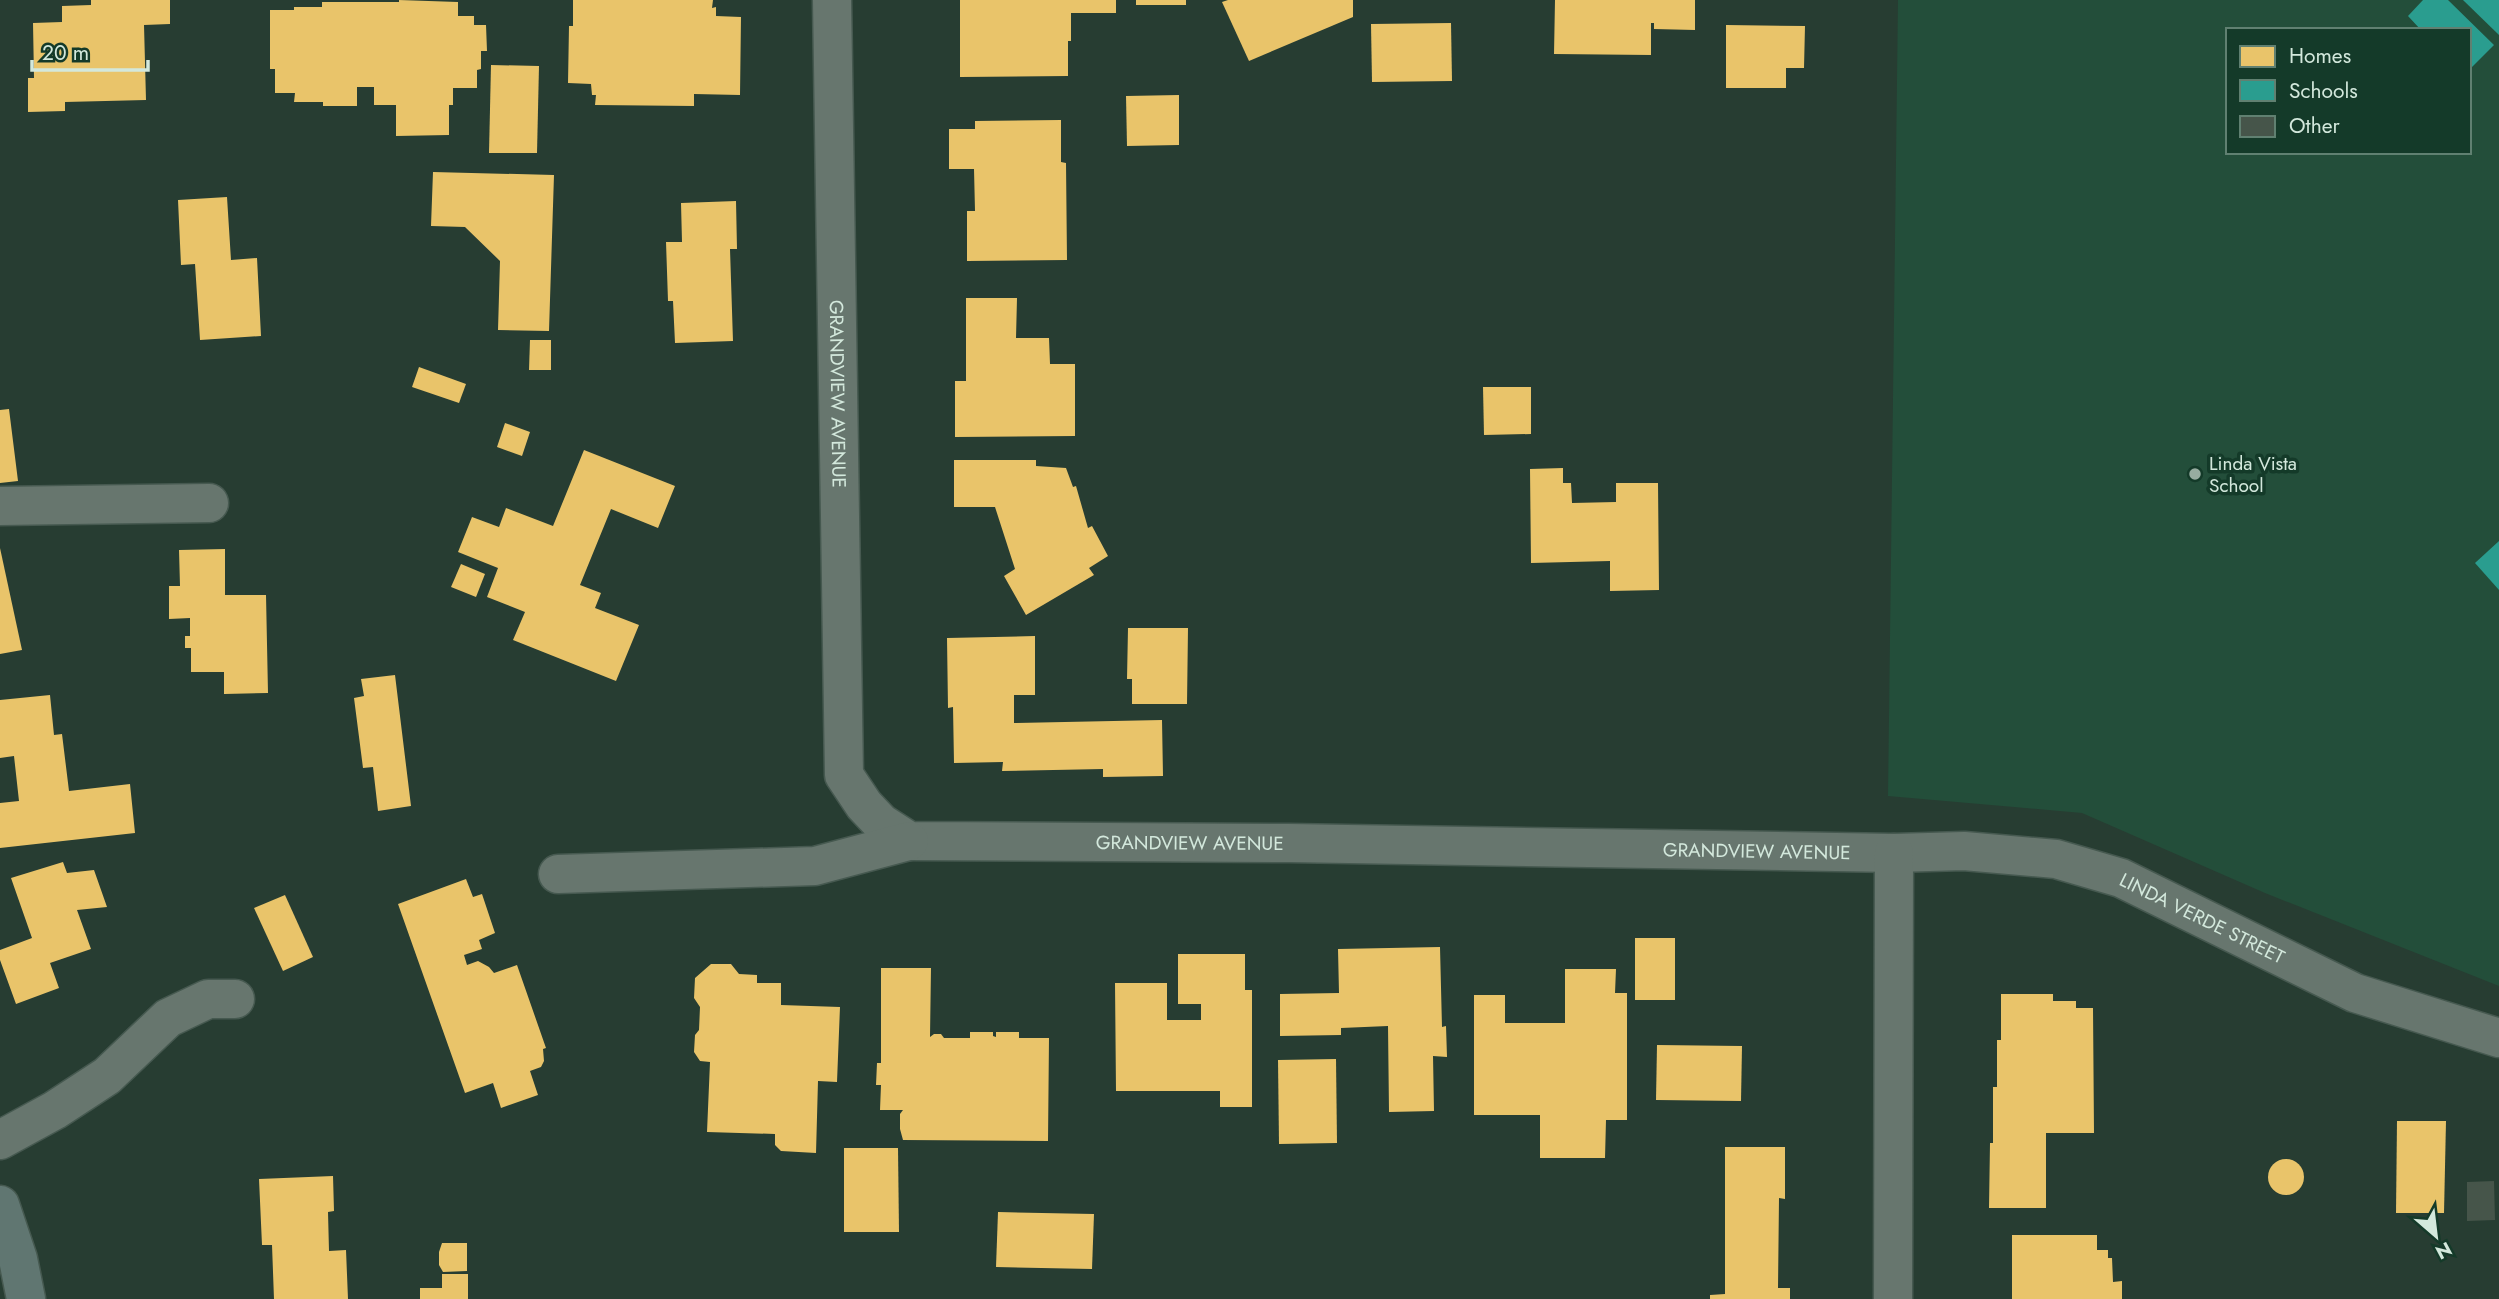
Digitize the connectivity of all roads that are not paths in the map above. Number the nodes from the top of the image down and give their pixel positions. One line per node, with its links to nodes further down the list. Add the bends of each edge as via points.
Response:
1 (832, 0): 4 (street, GRANDVIEW AVENUE, via 844,775 881,823)
2 (209, 503): 3 (street)
3 (0, 506)
4 (909, 841): 5 (street, GRANDVIEW AVENUE); 6 (street, via 815,866)
5 (1894, 853): 8 (street, LINDA VERDE STREET, via 1964,851 2056,859 2121,878 2355,993); 12 (street)
6 (558, 874)
7 (235, 999): 9 (street, via 208,999 168,1018 107,1076)
8 (2499, 1038)
9 (0, 1140)
10 (0, 1205): 11 (main road)
11 (26, 1299)
12 (1893, 1299)

